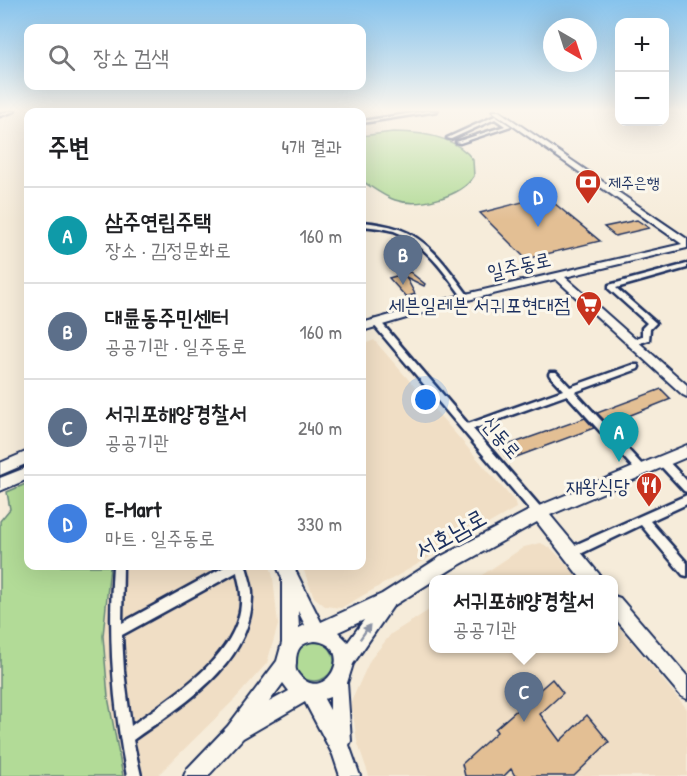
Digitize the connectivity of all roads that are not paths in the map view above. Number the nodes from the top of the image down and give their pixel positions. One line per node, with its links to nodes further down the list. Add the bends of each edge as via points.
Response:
1 (545, 147): 2 (main road)
2 (658, 222): 4 (main road); 5 (main road); 6 (main road, via 669,238)
3 (366, 225): 9 (street, via 392,229 417,240)
4 (687, 233)
5 (687, 244): 6 (main road, 일주동로)
6 (656, 253): 8 (main road, 일주동로)
7 (687, 266): 12 (street, via 611,287 652,323 646,328 646,338)
8 (558, 276): 9 (main road, 일주동로); 12 (main road)
9 (466, 297): 10 (main road, 일주동로)
10 (376, 322): 11 (main road, 일주동로); 17 (street, 신동로)
11 (366, 326)
12 (631, 343): 16 (main road)
13 (635, 367): 15 (street)
14 (553, 374): 15 (street)
15 (568, 391): 17 (street); 22 (street)
16 (687, 392)
17 (467, 428): 27 (street, 신동로)
18 (687, 451): 20 (main road, 서호남로)
19 (24, 459): 21 (main road)
20 (662, 461): 22 (main road, 서호남로); 25 (street)
21 (0, 469)
22 (641, 470): 27 (main road, 서호남로)
23 (24, 474): 24 (main road)
24 (0, 484)
25 (687, 488)
26 (687, 500): 28 (street)
27 (539, 513): 29 (main road, 신동로); 36 (main road, 서호남로, via 446,563)
28 (643, 520): 29 (street); 34 (street)
29 (570, 553): 35 (main road, 신동로)
30 (118, 570): 39 (street)
31 (231, 570): 39 (street)
32 (240, 570): 45 (street, via 247,587 248,605 232,649 213,671)
33 (287, 571): 38 (main road); 40 (main road)
34 (687, 572)
35 (589, 575)
36 (388, 600): 38 (main road); 41 (main road, one-way to 36)
37 (618, 609): 42 (main road)
38 (319, 631): 40 (main road, via 303,634); 41 (main road, via 338,643)
39 (116, 632): 45 (street)
40 (289, 654): 43 (main road, via 292,682); 44 (main road)
41 (340, 671): 43 (main road, via 326,690); 46 (main road, via 338,713)
42 (687, 690)
43 (308, 693): 44 (main road); 46 (main road)
44 (235, 733): 48 (main road)
45 (126, 737): 47 (street)
46 (342, 751): 49 (main road)
47 (134, 776)
48 (194, 776)
49 (350, 776)

